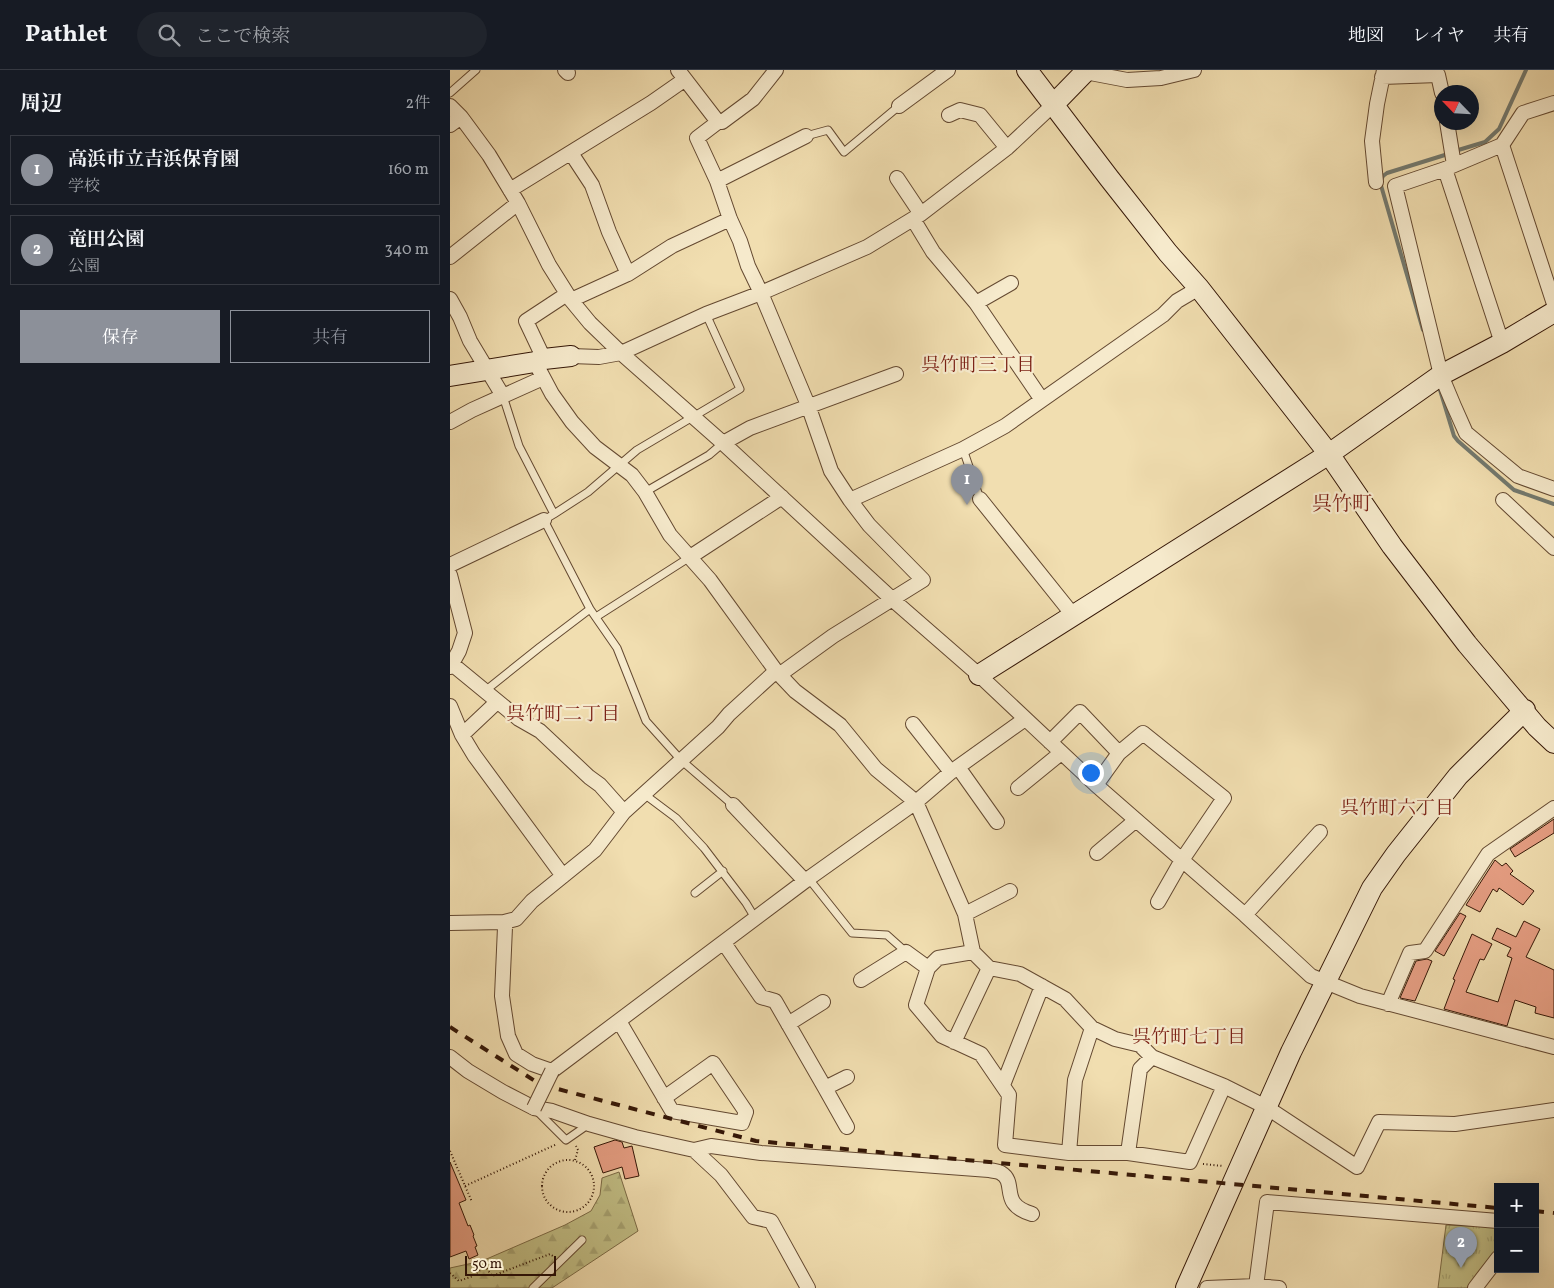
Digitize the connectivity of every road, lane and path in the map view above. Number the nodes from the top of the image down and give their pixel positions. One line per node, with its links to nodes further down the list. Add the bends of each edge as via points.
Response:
1 (476, 70): 10 (lane)
2 (776, 70): 17 (street, via 753,99)
3 (1027, 70): 11 (street)
4 (1194, 70): 6 (street, via 1161,78 1127,80)
5 (945, 71): 14 (street)
6 (1086, 71): 11 (street)
7 (1383, 74): 9 (street, via 1438,75); 26 (street, via 1372,141)
8 (681, 75): 17 (street); 22 (street, via 651,103)
9 (1440, 85)
10 (450, 93)
11 (1053, 104): 21 (street); 34 (street, via 1156,238)
12 (1554, 104): 20 (street, via 1523,113)
13 (450, 106): 16 (street)
14 (900, 106): 19 (lane, via 844,152 828,130)
15 (949, 115): 21 (street, via 960,110 980,115)
16 (456, 121): 27 (street, via 489,155)
17 (718, 122): 25 (street, via 697,138)
18 (1448, 130): 23 (street)
19 (806, 136): 25 (street)
20 (1502, 145): 23 (street); 39 (street)
21 (1008, 148): 29 (street)
22 (571, 153): 27 (street); 32 (street, via 592,185)
23 (1451, 165): 42 (street); 49 (street, via 1395,186)
24 (897, 178): 29 (street)
25 (717, 182): 30 (street)
26 (1376, 182)
27 (510, 190): 28 (street)
28 (518, 203): 31 (street); 36 (street)
29 (917, 217): 35 (street, via 867,247); 38 (street, via 933,252)
30 (730, 220): 32 (street, via 672,246); 35 (street)
31 (450, 257)
32 (628, 274): 36 (street)
33 (1010, 283): 38 (street)
34 (1199, 288): 51 (street); 57 (street)
35 (761, 293): 41 (street); 52 (street)
36 (569, 297): 43 (street, via 590,323); 45 (street, via 526,321)
37 (450, 299): 46 (street)
38 (976, 303): 51 (street)
39 (1554, 304)
40 (1554, 312): 42 (street)
41 (706, 314): 43 (street); 53 (lane, via 740,389)
42 (1502, 343): 49 (street)
43 (621, 352): 44 (street, via 599,357); 53 (street)
44 (571, 356): 45 (street)
45 (541, 366): 46 (street); 50 (street); 58 (street, via 552,394 572,422 595,447)
46 (486, 369): 48 (street); 50 (street)
47 (896, 374): 52 (street)
48 (450, 376)
49 (1437, 377): 57 (street); 59 (street, via 1466,433 1518,476)
50 (503, 396): 54 (street); 65 (lane, via 519,446)
51 (1042, 400): 56 (street, via 1005,426)
52 (808, 405): 55 (street, via 750,428); 63 (street, via 832,471)
53 (693, 416): 55 (street); 58 (lane, via 637,450)
54 (450, 422)
55 (723, 443): 60 (lane); 61 (street)
56 (963, 449): 62 (lane); 63 (street)
57 (1328, 454): 72 (street); 80 (street, via 1466,644)
58 (620, 466): 60 (street); 65 (lane)
59 (1554, 489)
60 (645, 492): 67 (street, via 670,535)
61 (782, 497): 67 (street); 70 (street)
62 (980, 499): 72 (street)
63 (850, 500): 70 (street, via 869,525 923,580)
64 (1503, 500): 66 (street)
65 (549, 517): 68 (street); 71 (lane)
66 (1554, 548)
67 (690, 557): 73 (lane); 75 (street)
68 (450, 565)
69 (450, 575): 74 (street, via 465,632)
70 (893, 600): 75 (street); 76 (street)
71 (590, 609): 73 (lane); 77 (lane)
72 (1073, 615): 76 (street)
73 (596, 617): 88 (lane, via 617,648 646,720)
74 (453, 658): 77 (street)
75 (777, 673): 88 (street); 93 (street, via 840,725 876,769)
76 (979, 675): 81 (street)
77 (485, 691): 78 (street)
78 (497, 702): 83 (street); 96 (street, via 540,731 600,785)
79 (450, 706): 83 (street)
80 (1525, 710): 85 (street); 119 (street, via 1458,776 1396,854 1372,888)
81 (1025, 719): 84 (street); 89 (street)
82 (913, 724): 89 (street)
83 (462, 735): 103 (street)
84 (1050, 742): 86 (street); 87 (street, via 1080,712)
85 (1554, 743)
86 (1061, 753): 90 (street); 91 (street)
87 (1119, 753): 90 (street); 101 (street, via 1143,733 1224,798)
88 (681, 760): 92 (street); 94 (lane)
89 (954, 770): 93 (street); 98 (street)
90 (1096, 785): 97 (street)
91 (1018, 788)
92 (644, 794): 96 (street); 102 (lane, via 676,818)
93 (916, 802): 104 (street); 108 (street)
94 (733, 805): 104 (street)
95 (1554, 808): 122 (street, via 1488,854 1425,951 1410,953)
96 (624, 812): 103 (street, via 595,850)
97 (1136, 820): 100 (street); 101 (street)
98 (997, 822)
99 (1320, 832): 109 (street)
100 (1097, 853)
101 (1182, 860): 107 (street); 109 (street)
102 (722, 871): 106 (lane); 110 (lane)
103 (563, 876): 111 (street, via 516,919)
104 (807, 880): 110 (street); 114 (lane, via 852,933 887,934)
105 (1010, 891): 108 (street)
106 (695, 893)
107 (1158, 902)
108 (966, 914): 115 (street)
109 (1245, 915): 119 (street, via 1311,976)
110 (755, 918): 113 (street)
111 (504, 922): 112 (street); 130 (street, via 502,996 508,1036 516,1054)
112 (450, 923)
113 (724, 943): 123 (street); 124 (street, via 761,997 775,1001)
114 (906, 952): 116 (street); 118 (street)
115 (973, 952): 116 (street, via 938,958); 117 (street)
116 (928, 968): 126 (street, via 916,1005 942,1036)
117 (989, 968): 120 (street, via 1020,974); 126 (street)
118 (861, 980)
119 (1326, 981): 122 (street); 136 (street)
120 (1042, 986): 125 (street, via 1065,999); 132 (street)
121 (823, 1002): 124 (street)
122 (1388, 1004): 127 (street)
123 (619, 1021): 130 (street); 135 (street)
124 (788, 1024): 134 (street)
125 (1092, 1028): 129 (street, via 1115,1039 1140,1045); 144 (street, via 1075,1080)
126 (954, 1042): 132 (street, via 981,1054)
127 (1554, 1047)
128 (450, 1057): 137 (street, via 468,1071)
129 (1152, 1057): 133 (street); 145 (street, via 1140,1069)
130 (552, 1071): 137 (street, bridge)
131 (847, 1077): 134 (street)
132 (1002, 1085): 144 (street, via 1009,1094 1005,1146)
133 (1224, 1086): 136 (street); 148 (street)
134 (825, 1088): 140 (street)
135 (664, 1098): 135 (street, via 672,1111 742,1123 746,1112 713,1064)
136 (1266, 1107): 138 (street, via 1357,1167 1379,1122 1455,1124); 149 (street)
137 (534, 1108): 139 (street); 141 (lane)
138 (1554, 1110)
139 (589, 1124): 141 (lane); 142 (street)
140 (847, 1127)
141 (568, 1138): 147 (path, via 578,1150); 150 (path)
142 (694, 1150): 152 (street, via 711,1146 761,1153 989,1170 1001,1173 1009,1181 1014,1205); 160 (street, via 721,1175 753,1217 771,1221)
143 (450, 1151): 146 (path)
144 (1069, 1153): 145 (street)
145 (1128, 1154): 148 (street)
146 (451, 1156): 150 (path)
147 (575, 1160): 147 (path, via 557,1162 542,1181 545,1198 553,1207 565,1212 587,1204 594,1188 590,1170)
148 (1190, 1162): 149 (path)
149 (1238, 1169): 161 (street)
150 (465, 1186): 151 (path)
151 (472, 1202)
152 (1032, 1214)
153 (1494, 1221): 158 (street, via 1267,1202)
154 (582, 1240): 155 (lane)
155 (561, 1262): 157 (path, via 550,1254 492,1276 485,1266 473,1276 459,1281); 159 (lane)
156 (1494, 1263): 164 (street)
157 (450, 1273)
158 (1256, 1287): 162 (street); 163 (street)
159 (533, 1288)
160 (808, 1288)
161 (1186, 1288)
162 (1207, 1288)
163 (1279, 1288)
164 (1475, 1288)

